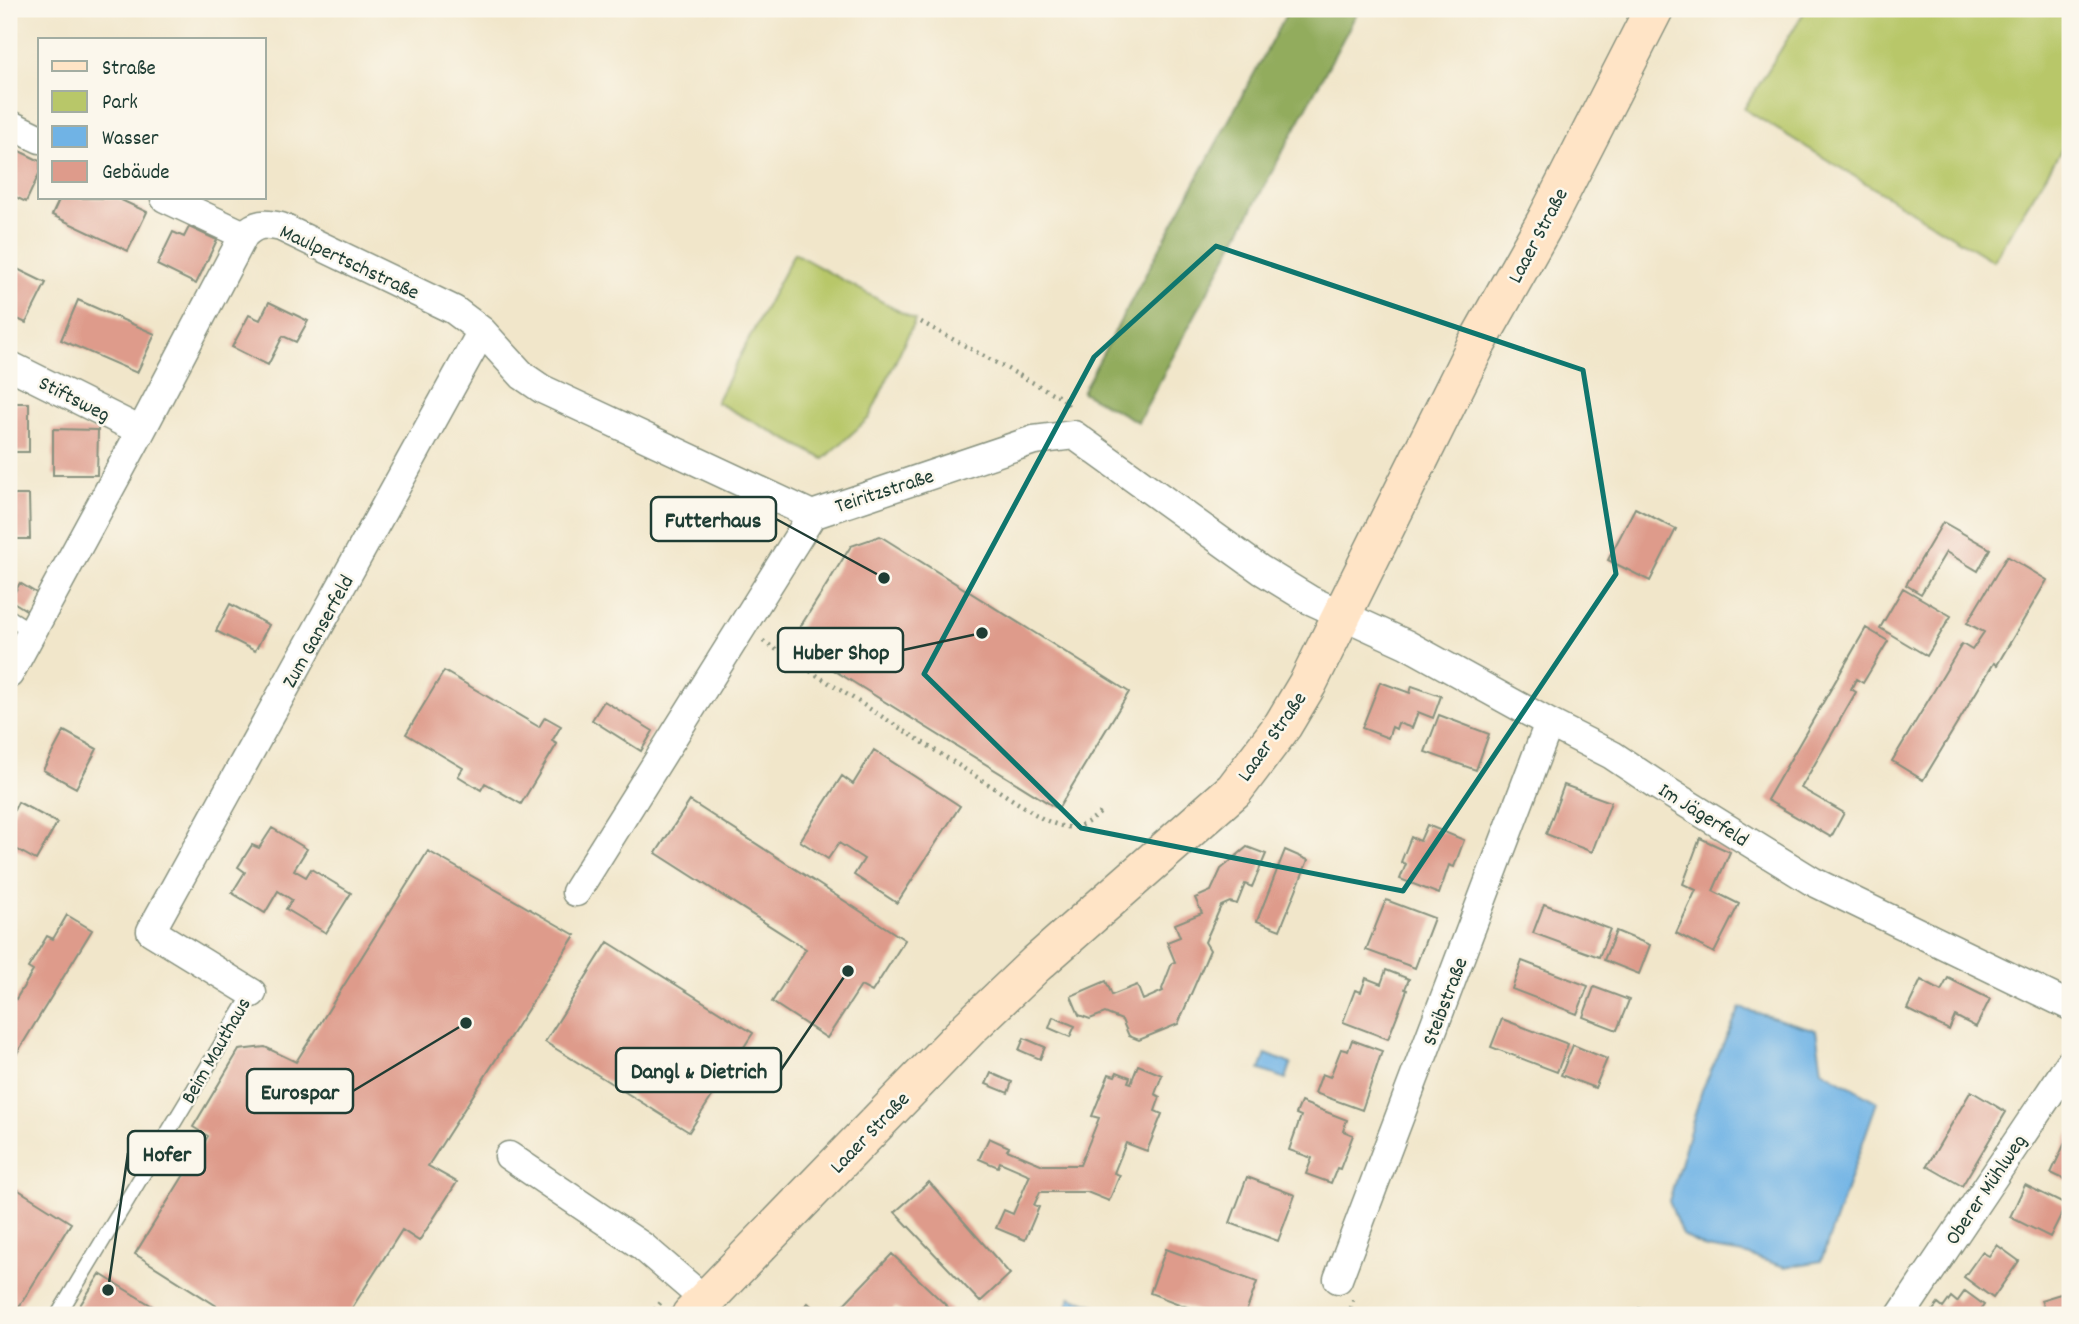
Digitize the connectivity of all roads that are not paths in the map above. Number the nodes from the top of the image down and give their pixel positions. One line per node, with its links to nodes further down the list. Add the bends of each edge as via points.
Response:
1 (1654, 9): 10 (street, Laaer Straße, via 1547,219 1476,345)
2 (9, 124): 3 (street)
3 (38, 138)
4 (169, 200): 5 (street)
5 (244, 235): 6 (street, Maulpertschstraße, via 262,223 281,227 454,310); 8 (street)
6 (482, 331): 9 (street, Maulpertschstraße, via 523,376 542,389); 16 (street, Zum Ganserfeld)
7 (9, 365): 8 (street, Stiftsweg)
8 (141, 431): 12 (street)
9 (812, 514): 10 (street, Teiritzstraße, via 1034,440 1074,435 1261,570); 15 (street, Teiritzstraße)
10 (1343, 614): 14 (street, Im Jägerfeld, via 1406,643); 22 (street, Laaer Straße, via 1283,725 1234,790 1007,991)
11 (9, 617): 12 (lane)
12 (33, 632): 13 (street)
13 (9, 674)
14 (1549, 723): 18 (street, Im Jägerfeld, via 1612,755 1812,880); 21 (street, Steibstraße)
15 (576, 892)
16 (151, 931): 17 (street, Beim Mauthaus)
17 (252, 993): 23 (lane, Beim Mauthaus)
18 (2070, 1006)
19 (2070, 1063): 24 (street, Oberer Mühlweg)
20 (509, 1156): 22 (street, via 642,1246)
21 (1338, 1279)
22 (692, 1298)
23 (58, 1315)
24 (1901, 1315)

